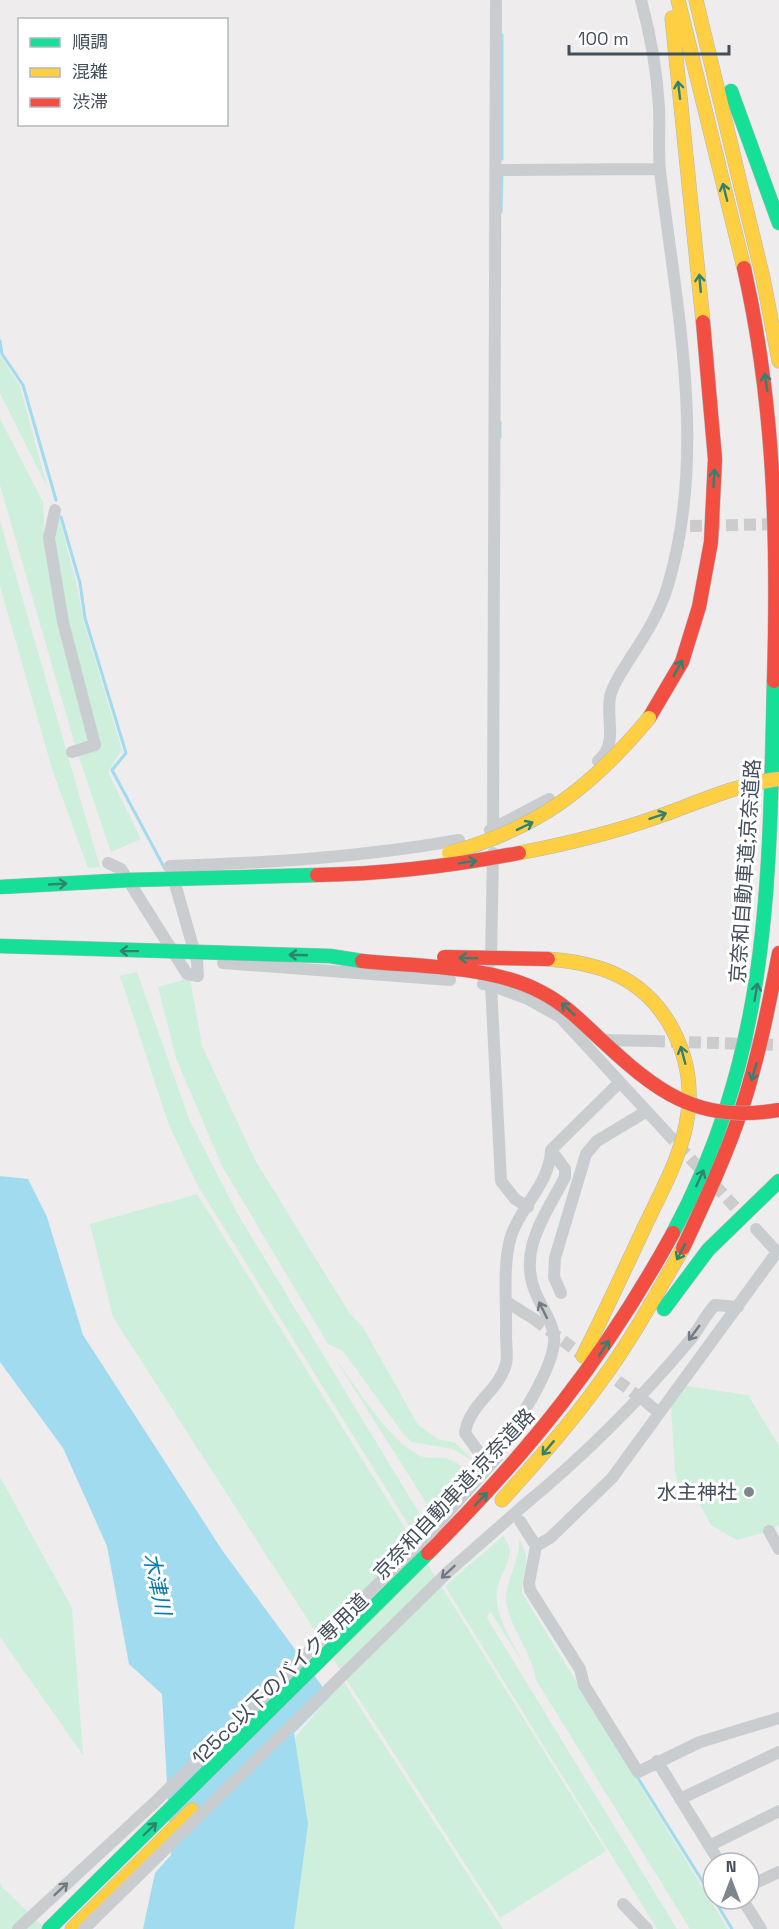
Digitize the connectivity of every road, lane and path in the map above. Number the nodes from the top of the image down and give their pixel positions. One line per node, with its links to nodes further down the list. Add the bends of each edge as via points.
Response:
1 (496, 0): 7 (street)
2 (641, 0): 6 (street, via 659,105)
3 (671, 0): 15 (highway, one-way to 3, bridge, via 368,868 432,857 504,836 549,813 594,781 619,757 649,718 682,662 699,607 711,542 715,459)
4 (678, 0): 41 (highway, 京奈和自動車道;京奈道路, one-way to 4, via 596,1359 667,1247 722,1125 757,991 770,818 778,540 770,414 747,282)
5 (696, 0): 8 (highway); 9 (highway, via 763,278)
6 (660, 169): 7 (street); 13 (street, via 686,384 686,526 655,618 611,694 612,730 604,756 543,803)
7 (496, 170): 13 (street)
8 (779, 223)
9 (779, 361)
10 (55, 510): 11 (street, via 49,538 63,622 95,745)
11 (72, 752)
12 (779, 779): 15 (highway, one-way to 12, bridge, via 371,874 528,852 654,818 754,782)
13 (493, 829): 20 (street, via 474,837 389,852 275,863 170,866); 21 (street)
14 (108, 863): 20 (street, via 121,869 187,974 198,976)
15 (201, 880): 16 (highway, one-way to 15, bridge)
16 (0, 887)
17 (0, 946): 19 (highway, one-way to 17, bridge)
18 (779, 953): 39 (highway, 京奈和自動車道;京奈道路, one-way to 39, via 765,1036 717,1179 681,1254 649,1308)
19 (330, 956): 25 (highway, one-way to 19, bridge, via 735,1115 679,1101 653,1086 560,1002 522,983 446,968); 41 (highway, one-way to 19, bridge, via 576,1369 675,1160 689,1097 683,1053 659,1005 642,990 615,974 573,962)
20 (197, 961): 21 (street)
21 (491, 985): 22 (street, via 560,1017); 30 (street, via 501,1181)
22 (581, 1040): 23 (street); 24 (street)
23 (653, 1041)
24 (620, 1082): 26 (street); 28 (street)
25 (779, 1110)
26 (647, 1111): 27 (street); 33 (street, via 597,1140 586,1154 555,1258 554,1277)
27 (666, 1132)
28 (551, 1150): 30 (street, via 550,1164); 60 (street, 125cc以下のバイク専用道, one-way to 28, bridge, via 154,1803 429,1534 497,1457 550,1362 555,1340 528,1271 538,1229 565,1177 565,1169)
29 (779, 1181): 39 (highway, via 708,1250 616,1374)
30 (528, 1207): 34 (street, via 511,1235)
31 (756, 1229): 32 (street)
32 (777, 1248): 35 (street)
33 (561, 1293)
34 (507, 1302): 36 (street); 40 (street, via 506,1363 499,1381 476,1406 466,1424 465,1433)
35 (738, 1307): 38 (street); 64 (street, 125cc以下のバイク専用道, one-way to 64, bridge, via 715,1305 627,1411 560,1476 448,1572)
36 (534, 1319)
37 (646, 1402): 38 (street)
38 (659, 1413): 46 (street, via 612,1478 550,1538)
39 (568, 1425): 42 (highway, 京奈和自動車道;京奈道路, one-way to 42)
40 (483, 1458)
41 (510, 1468): 55 (highway, 京奈和自動車道;京奈道路, one-way to 41, via 441,1542)
42 (494, 1508)
43 (520, 1521): 46 (street)
44 (769, 1531): 47 (street)
45 (464, 1539): 63 (highway, 京奈和自動車道;京奈道路)
46 (536, 1546): 50 (street, via 530,1590 638,1772)
47 (779, 1549)
48 (779, 1718): 50 (street, via 700,1742)
49 (779, 1752): 51 (street)
50 (657, 1761): 51 (street)
51 (680, 1799): 53 (street)
52 (779, 1811): 53 (street)
53 (709, 1846): 54 (street)
54 (712, 1851)
55 (123, 1855): 61 (highway); 62 (highway, 京奈和自動車道;京奈道路)
56 (779, 1872): 57 (street)
57 (761, 1880)
58 (623, 1904): 65 (street)
59 (750, 1911): 66 (street)
60 (18, 1929)
61 (36, 1929)
62 (49, 1929)
63 (72, 1929)
64 (84, 1929)
65 (647, 1929)
66 (761, 1929)

